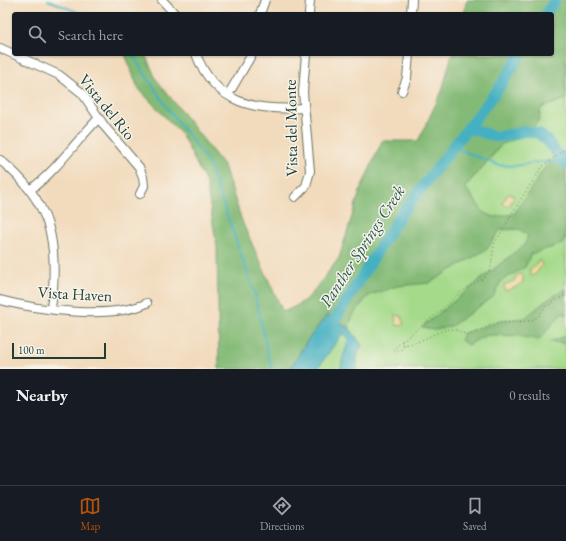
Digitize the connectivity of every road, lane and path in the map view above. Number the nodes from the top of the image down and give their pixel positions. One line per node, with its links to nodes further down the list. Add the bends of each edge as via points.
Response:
1 (265, 0): 6 (street)
2 (310, 0): 7 (street)
3 (412, 0): 8 (street)
4 (164, 1): 5 (street)
5 (173, 12)
6 (261, 12)
7 (309, 12)
8 (411, 12)
9 (0, 48): 10 (street, Vista del Rio)
10 (12, 54)
11 (17, 56): 19 (street, Vista del Rio, via 67,80 82,93)
12 (197, 56): 17 (street, via 208,77)
13 (251, 56): 17 (street)
14 (306, 56): 18 (street, Vista del Monte)
15 (409, 56): 16 (street, via 407,78)
16 (402, 91)
17 (228, 95): 18 (street, via 244,104 262,108)
18 (303, 108): 24 (street, Vista del Monte, via 310,171 306,186)
19 (99, 118): 22 (street, via 52,172); 23 (street, Vista del Rio, via 144,177 144,186)
20 (566, 148): 29 (path, via 542,168 508,221 494,245 491,268 484,278 461,292)
21 (0, 160): 22 (street)
22 (30, 190): 28 (street, via 47,220 54,246)
23 (140, 194)
24 (295, 197)
25 (566, 295): 30 (path, via 545,307 538,317 529,321 496,323 469,335 455,329 448,330)
26 (0, 300): 28 (street, Vista Haven)
27 (147, 303): 28 (street, Vista Haven, via 131,309 88,312)
28 (51, 309)
29 (402, 341): 30 (path); 30 (path, via 394,349 400,351)
30 (405, 345)

